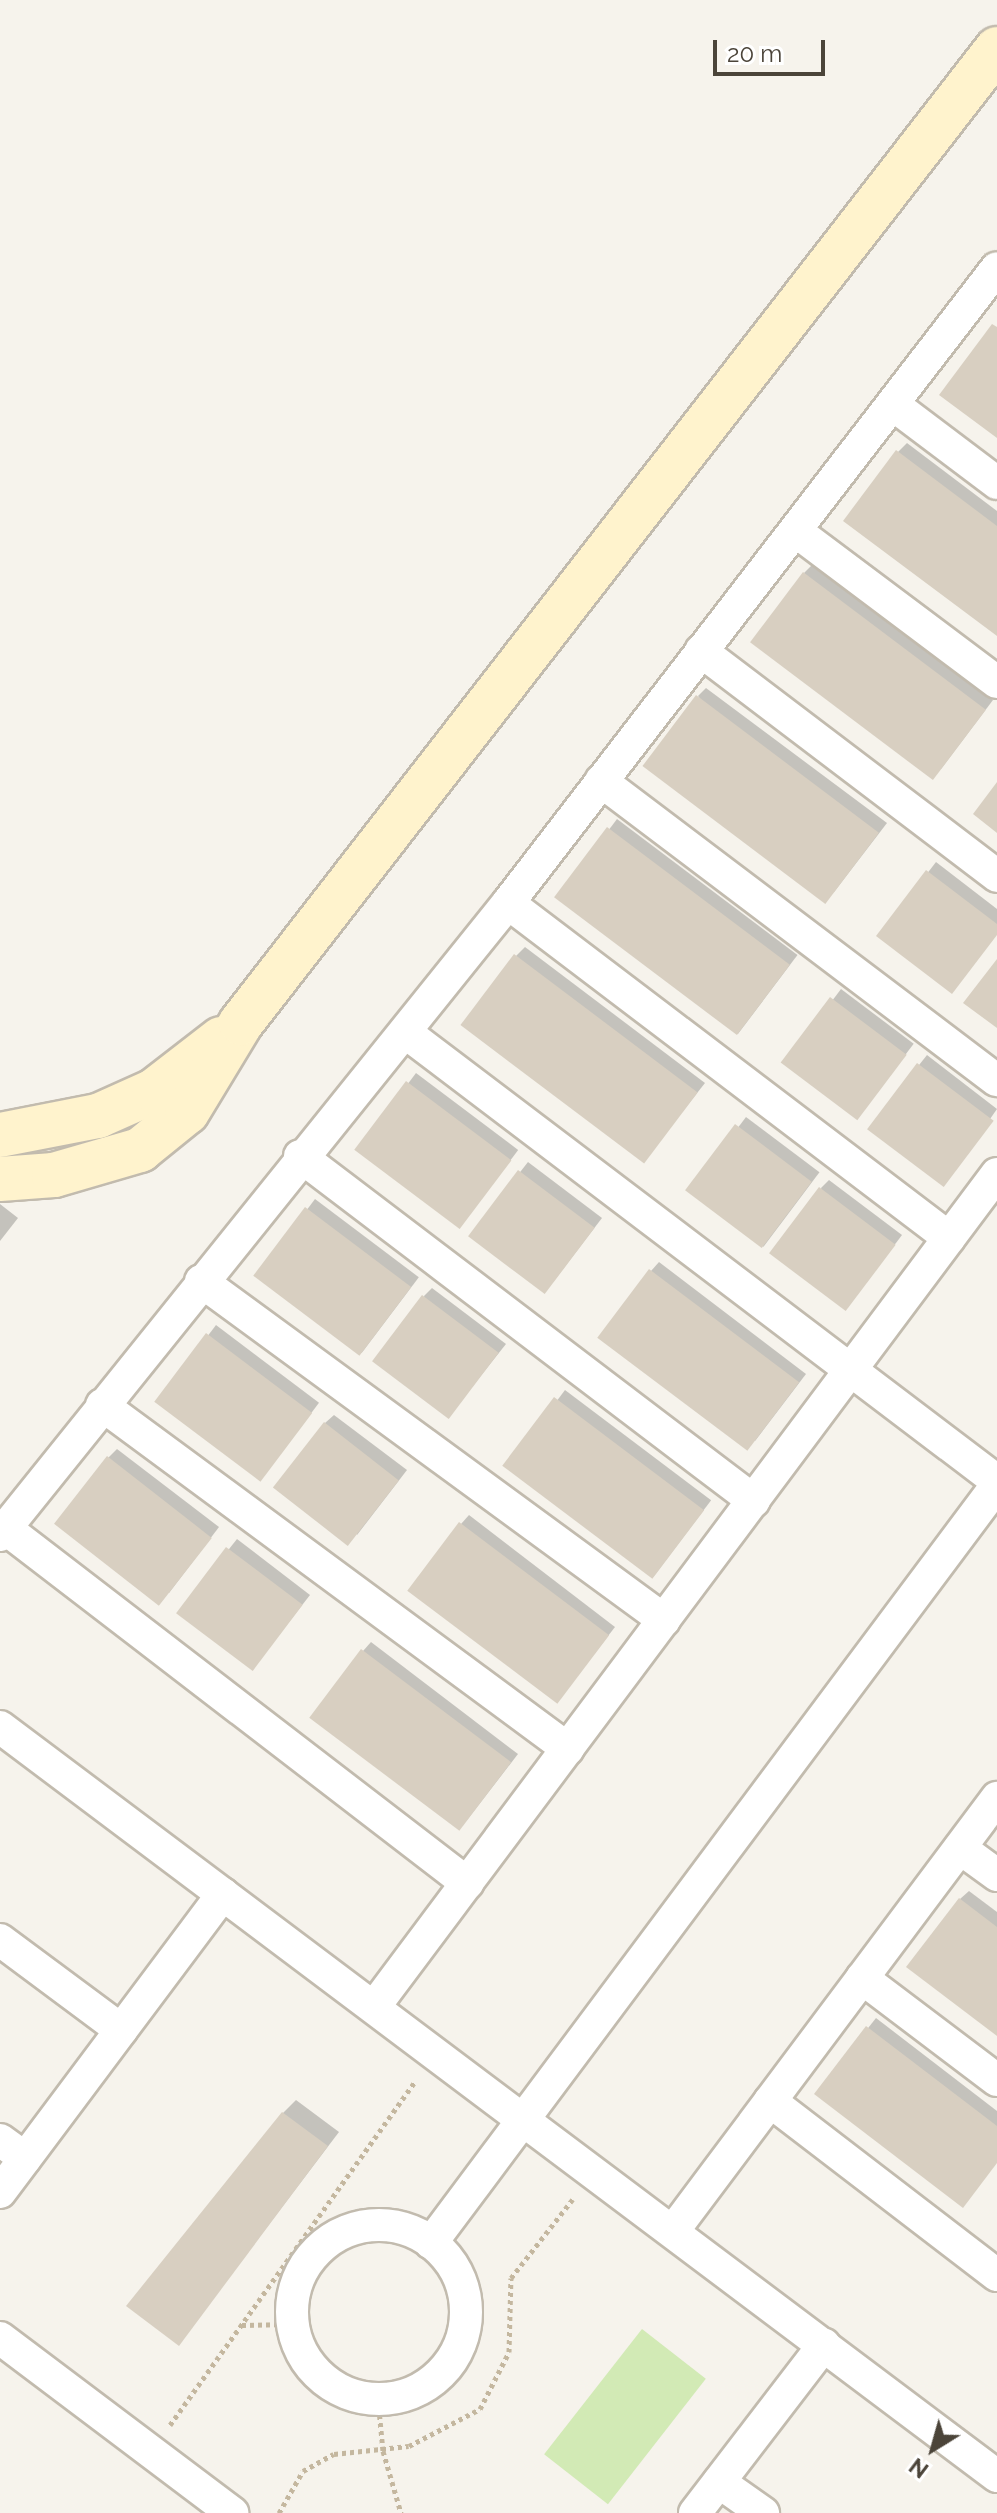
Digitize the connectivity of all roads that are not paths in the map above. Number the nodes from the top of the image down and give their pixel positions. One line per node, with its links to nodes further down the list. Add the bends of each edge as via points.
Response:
1 (997, 49): 11 (street)
2 (995, 274): 3 (street)
3 (895, 406): 4 (street); 5 (street)
4 (997, 483)
5 (797, 532): 6 (street); 7 (street)
6 (701, 651): 8 (street); 9 (street)
7 (997, 682)
8 (601, 781): 10 (street); 13 (street)
9 (997, 876)
10 (508, 903): 12 (street); 18 (street)
11 (241, 1023): 14 (street, via 154,1091 98,1116); 17 (street, via 187,1112 140,1150 54,1175)
12 (405, 1032): 15 (street); 20 (street)
13 (997, 1080)
14 (0, 1135)
15 (300, 1156): 19 (street); 23 (street)
16 (997, 1174): 18 (street)
17 (0, 1179)
18 (949, 1238): 20 (street)
19 (201, 1281): 21 (street); 25 (street)
20 (852, 1370): 22 (street); 23 (street)
21 (102, 1405): 24 (street); 27 (street)
22 (997, 1483): 39 (street)
23 (754, 1501): 25 (street)
24 (3, 1531): 31 (street)
25 (664, 1620): 27 (street)
26 (0, 1727): 32 (street)
27 (568, 1749): 31 (street)
28 (997, 1798): 29 (street)
29 (960, 1848): 30 (street); 34 (street)
30 (997, 1875)
31 (467, 1883): 35 (street)
32 (223, 1894): 35 (street); 36 (street)
33 (0, 1940): 36 (street)
34 (862, 1978): 37 (street); 38 (street)
35 (374, 2007): 39 (street)
36 (121, 2030): 40 (street)
37 (997, 2080)
38 (770, 2101): 42 (street); 44 (street)
39 (522, 2118): 42 (street); 43 (street)
40 (12, 2149): 41 (street)
41 (0, 2192)
42 (673, 2231): 46 (street)
43 (431, 2243): 43 (street, via 459,2278 465,2300 460,2345 433,2381 378,2399 327,2382 310,2366 292,2324 292,2302 308,2260 344,2232 389,2226)
44 (997, 2275)
45 (0, 2338): 49 (street)
46 (824, 2345): 47 (street); 48 (street)
47 (997, 2476)
48 (719, 2482): 50 (street); 51 (street)
49 (232, 2513)
50 (695, 2513)
51 (763, 2513)

